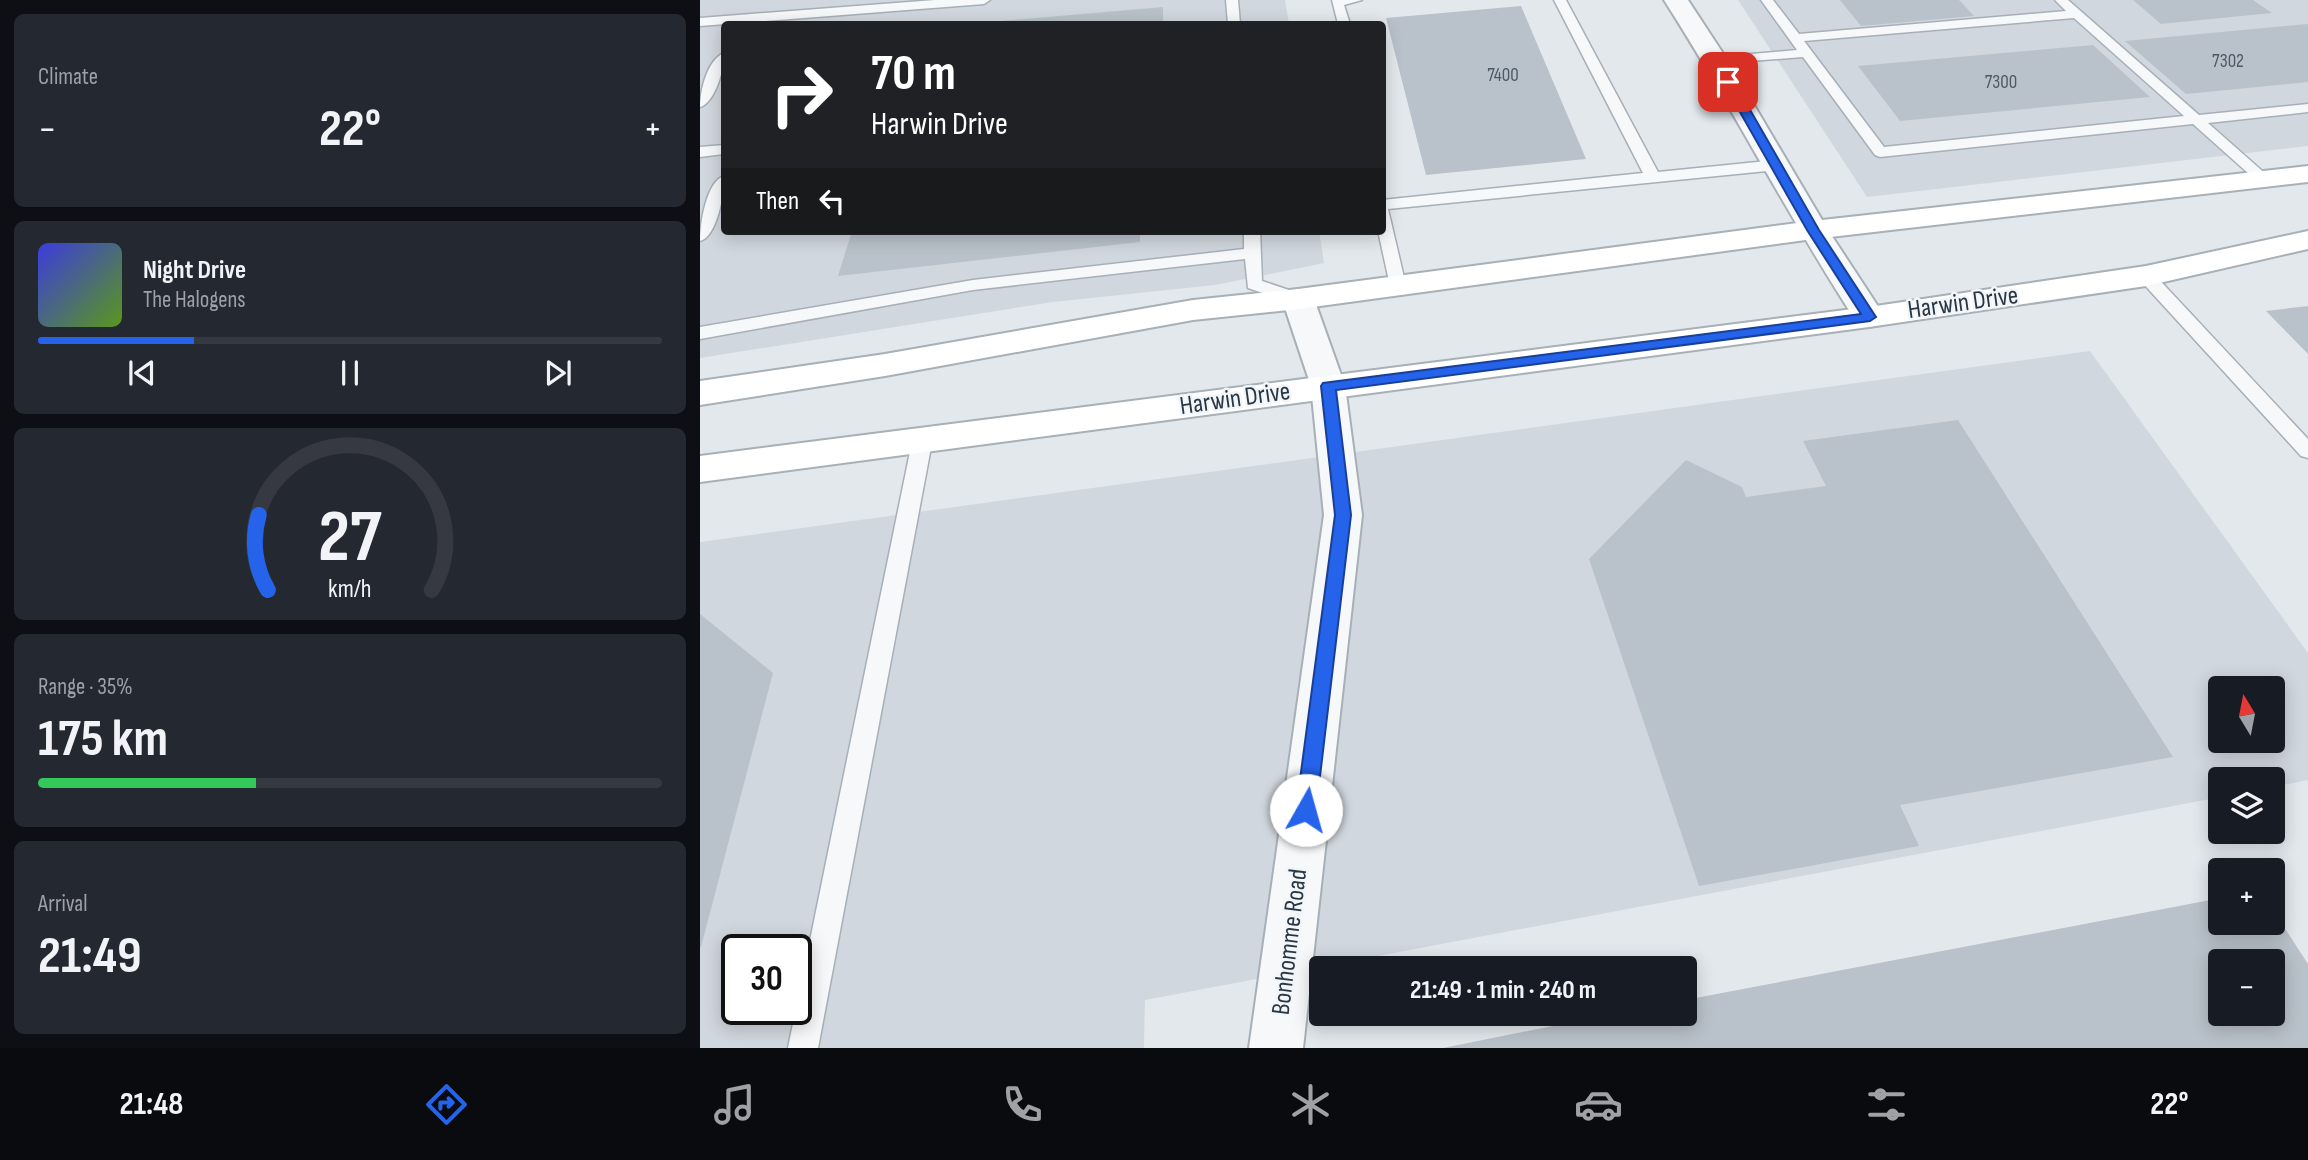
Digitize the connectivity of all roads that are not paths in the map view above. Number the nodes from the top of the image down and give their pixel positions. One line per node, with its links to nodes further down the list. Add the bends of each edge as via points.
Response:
1 (984, 0): 9 (lane)
2 (1232, 0): 11 (lane)
3 (1356, 0): 12 (lane, via 1337,2)
4 (1560, 0): 26 (lane)
5 (1676, 0): 17 (street)
6 (1767, 0): 15 (lane)
7 (2061, 0): 8 (lane)
8 (2076, 14): 15 (lane); 21 (lane)
9 (797, 19): 10 (lane)
10 (743, 21)
11 (1234, 21)
12 (1343, 21)
13 (700, 22): 14 (lane)
14 (721, 22)
15 (1795, 38): 16 (lane)
16 (1805, 53): 17 (lane); 21 (lane, via 1880,152)
17 (1716, 61): 24 (street)
18 (721, 63): 19 (lane)
19 (700, 103)
20 (2308, 108): 21 (lane)
21 (2197, 119): 27 (lane)
22 (721, 150): 23 (lane)
23 (700, 152)
24 (1777, 165): 26 (lane); 30 (street)
25 (2308, 174): 27 (main road)
26 (1653, 177): 29 (lane)
27 (2263, 179): 30 (main road)
28 (721, 188): 33 (lane)
29 (1386, 205)
30 (1813, 230): 37 (main road); 39 (street)
31 (1386, 232): 37 (lane)
32 (1252, 235): 35 (lane)
33 (700, 236)
34 (2308, 240): 36 (main road, Harwin Drive)
35 (1254, 253): 38 (lane, via 1254,284); 40 (lane, via 973,285)
36 (2146, 276): 39 (main road, Harwin Drive); 44 (lane)
37 (1397, 286): 38 (main road)
38 (1298, 299): 41 (street, Bonhomme Road); 42 (main road, via 1193,310)
39 (1870, 317): 41 (main road, Harwin Drive)
40 (700, 333)
41 (1328, 386): 43 (main road, Harwin Drive); 47 (street, Bonhomme Road, via 1343,515)
42 (700, 393)
43 (922, 442): 45 (main road, Harwin Drive); 46 (lane)
44 (2308, 451)
45 (700, 469)
46 (803, 1048)
47 (1276, 1048)

